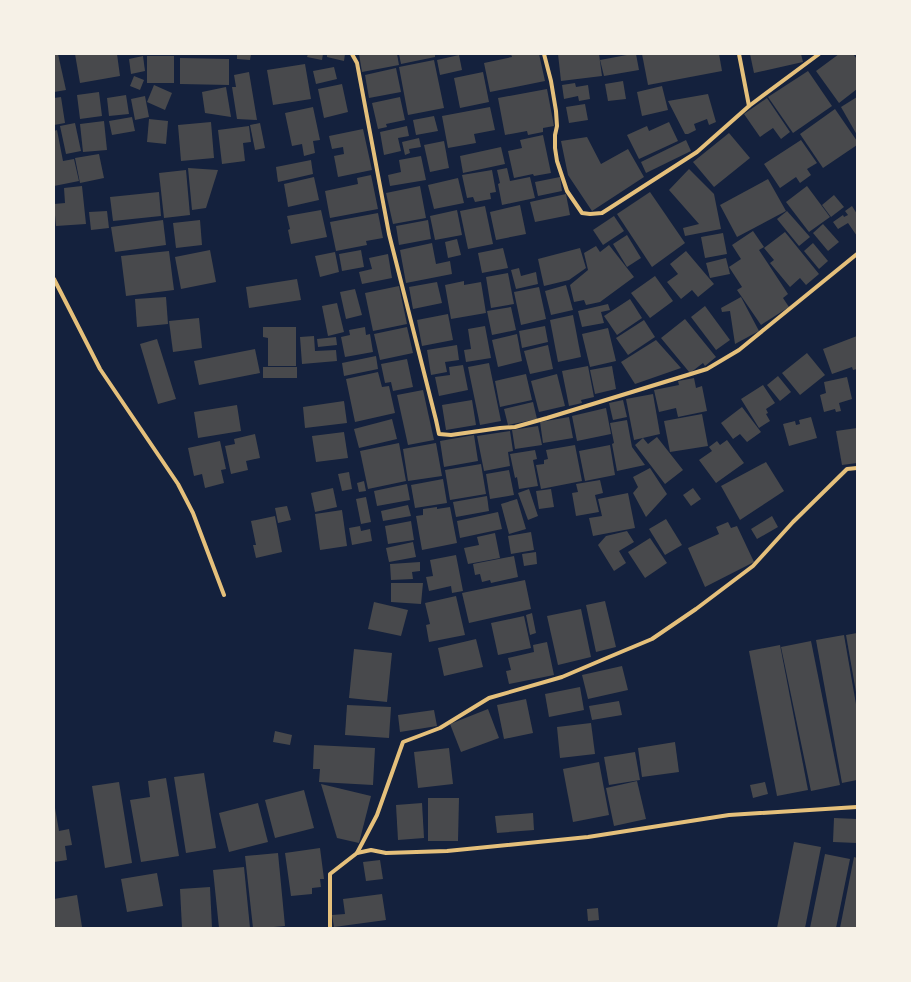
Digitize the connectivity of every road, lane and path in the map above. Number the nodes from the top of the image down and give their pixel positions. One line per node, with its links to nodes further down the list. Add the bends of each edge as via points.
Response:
1 (352, 54): 6 (street, via 357,63 389,234 439,434 451,435 515,427 707,369 739,350)
2 (544, 54): 5 (street, via 556,111 555,148 558,161 568,191 582,213 602,213 697,152)
3 (739, 54): 5 (street)
4 (819, 54): 5 (street)
5 (749, 106)
6 (857, 254)
7 (54, 279): 9 (street, via 100,369 178,484 193,513)
8 (857, 468): 11 (street, via 847,469 753,566 652,639 562,677 489,698 440,728 403,742 378,815)
9 (224, 595)
10 (857, 807): 11 (street, via 729,815 588,837 447,851 386,853 371,850)
11 (357, 853): 12 (street, via 330,874)
12 (330, 928)

